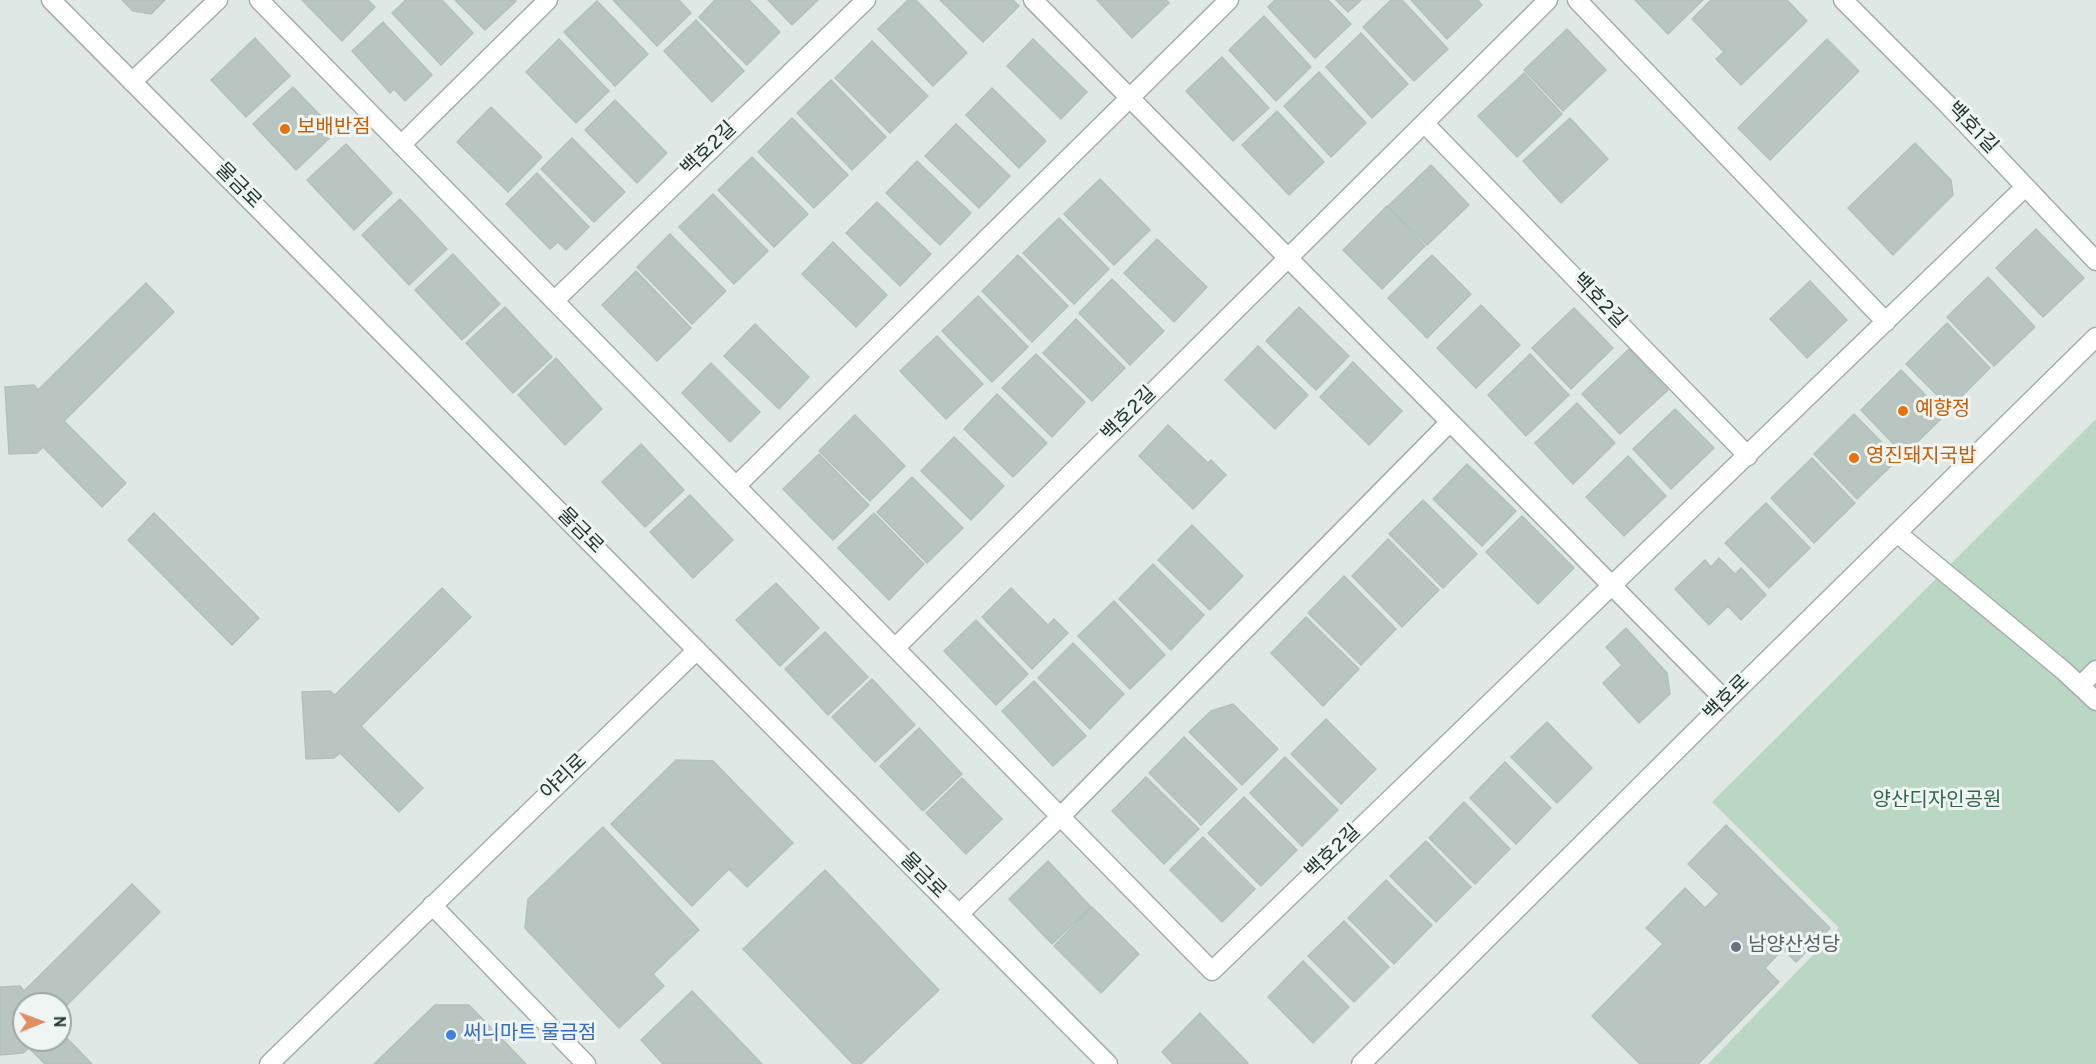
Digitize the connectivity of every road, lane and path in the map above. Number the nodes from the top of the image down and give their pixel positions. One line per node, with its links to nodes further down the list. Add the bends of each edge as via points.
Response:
1 (51, 0): 11 (street, 물금로)
2 (218, 0): 11 (street)
3 (259, 0): 14 (street, 백호2길)
4 (548, 0): 14 (street)
5 (866, 0): 18 (street, 백호2길)
6 (1033, 0): 12 (street)
7 (1228, 0): 12 (street)
8 (1548, 0): 13 (street, 백호2길)
9 (1577, 0): 19 (street)
10 (1843, 0): 15 (street, 백호1길)
11 (132, 81): 27 (street, 물금로)
12 (1129, 97): 16 (street); 23 (street)
13 (1424, 123): 16 (street, 백호2길); 22 (street, 백호2길)
14 (401, 145): 18 (street, 백호2길)
15 (2025, 187): 17 (street, 백호1길); 19 (street, 백호2길)
16 (1288, 258): 21 (street); 26 (street, 백호2길)
17 (2096, 261)
18 (554, 301): 23 (street, 백호2길)
19 (1886, 322): 22 (street, 백호2길)
20 (2096, 337): 24 (street, 백호로)
21 (1450, 422): 25 (street); 32 (street)
22 (1748, 456): 25 (street, 백호2길)
23 (736, 486): 26 (street, 백호2길)
24 (1897, 533): 29 (street); 30 (street, 백호로)
25 (1612, 586): 30 (street); 32 (street, 백호2길, via 1212,971)
26 (895, 648): 32 (street, 백호2길)
27 (697, 650): 33 (street, 야리로); 34 (street, 물금로)
28 (2096, 670): 29 (street)
29 (2080, 686): 31 (street)
30 (1726, 701): 38 (street, 백호로)
31 (2096, 701)
32 (1061, 816): 34 (street)
33 (432, 905): 35 (street, 야리로); 36 (street)
34 (959, 914): 37 (street, 물금로)
35 (269, 1064)
36 (586, 1064)
37 (1108, 1064)
38 (1361, 1064)

